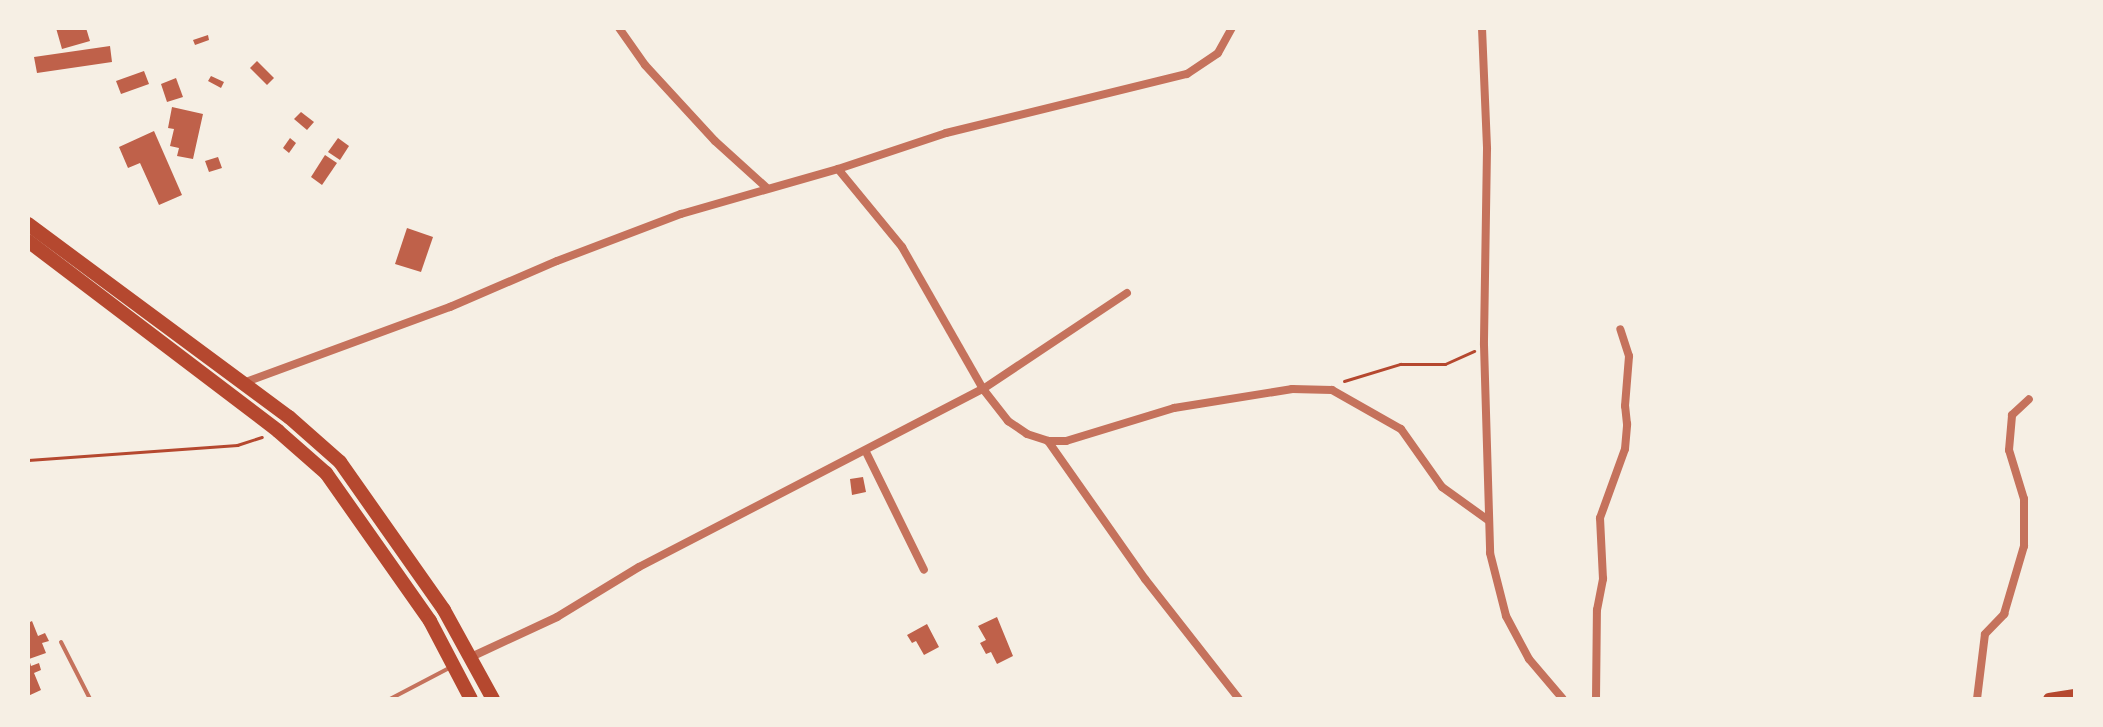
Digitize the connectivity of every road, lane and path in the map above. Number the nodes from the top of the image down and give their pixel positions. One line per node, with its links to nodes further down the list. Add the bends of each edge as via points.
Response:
1 (619, 28): 5 (street, via 645,65 715,141)
2 (1232, 28): 4 (street, via 1218,53 1187,74 1000,119)
3 (1483, 30): 10 (street)
4 (838, 169): 5 (street); 12 (street, via 902,247)
5 (767, 188): 11 (street, via 616,238 450,307)
6 (28, 224): 11 (highway)
7 (28, 241): 15 (highway)
8 (1127, 293): 12 (street)
9 (1620, 329): 31 (street, via 1629,356 1627,424 1625,449 1600,518 1603,579 1597,610)
10 (1484, 345): 13 (path, via 1445,364 1400,364 1350,377); 19 (street)
11 (243, 383): 22 (highway, via 340,462 405,551)
12 (983, 389): 16 (street, via 1008,421); 17 (street)
13 (1332, 390): 16 (street, via 1292,389 1189,405 1082,438); 19 (street, via 1401,429 1442,487)
14 (2029, 399): 32 (street, via 2012,415 2009,450 2024,499 2024,546 2004,614 1985,634)
15 (278, 431): 18 (path, via 237,445); 23 (highway, via 333,483 430,621)
16 (1048, 441): 29 (street, via 1145,579)
17 (866, 452): 20 (street); 22 (street)
18 (28, 460)
19 (1488, 520): 30 (street, via 1495,582 1506,616 1529,659)
20 (924, 570)
21 (61, 642): 25 (lane)
22 (471, 657): 28 (highway)
23 (453, 666): 26 (lane); 27 (highway)
24 (2075, 695): 33 (main road)
25 (90, 699)
26 (390, 699)
27 (471, 699)
28 (493, 699)
29 (1239, 699)
30 (1563, 699)
31 (1596, 699)
32 (1977, 699)
33 (2049, 699)

